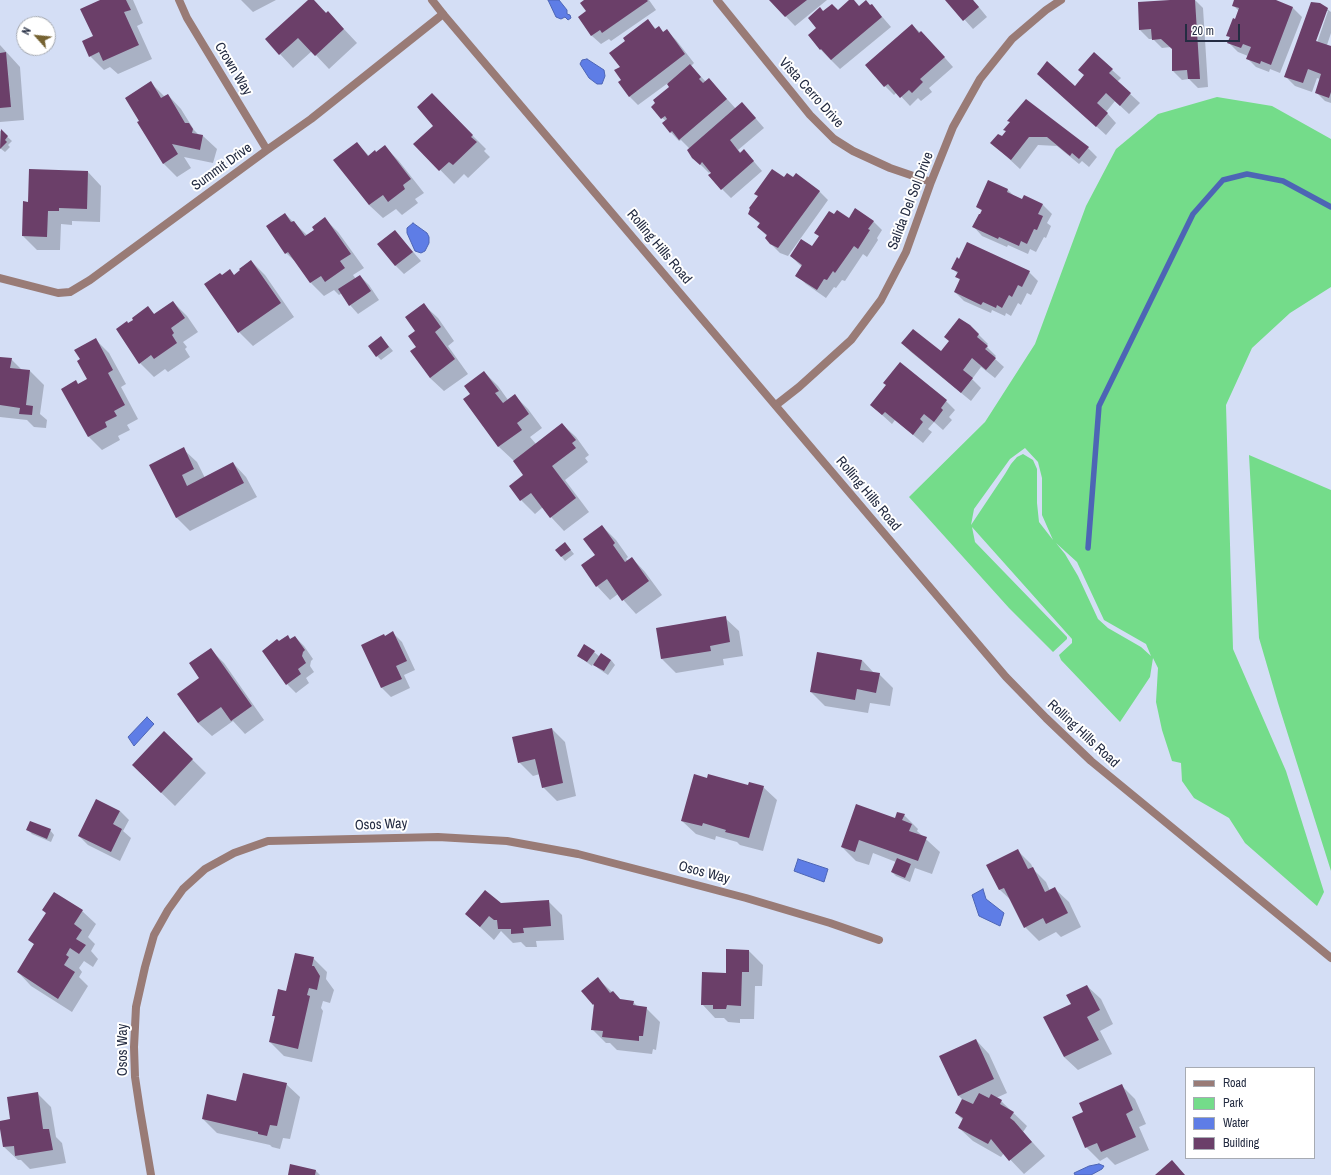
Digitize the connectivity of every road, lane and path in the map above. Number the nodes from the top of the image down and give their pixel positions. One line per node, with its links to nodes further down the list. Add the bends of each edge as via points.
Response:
1 (179, 0): 6 (street, Crown Way, via 186,18)
2 (432, 0): 5 (street, Rolling Hills Road)
3 (717, 0): 7 (street, Vista Cerro Drive, via 810,115 834,139 890,168)
4 (1061, 0): 7 (street, Salida Del Sol Drive, via 1012,39 980,79 953,127)
5 (443, 14): 6 (street, Summit Drive, via 311,119); 9 (street, Rolling Hills Road)
6 (267, 150): 8 (street, Summit Drive, via 70,292 58,293)
7 (931, 182): 9 (street, Salida Del Sol Drive, via 906,252 881,300 851,340)
8 (0, 278)
9 (776, 405): 11 (street, Rolling Hills Road, via 1006,677 1046,718 1134,798)
10 (879, 940): 12 (street, Osos Way, via 807,916 660,875 578,854 508,841 438,837 268,841 234,853 205,869 183,889 154,935 136,1007 134,1047 135,1077)
11 (1331, 958)
12 (151, 1175)

